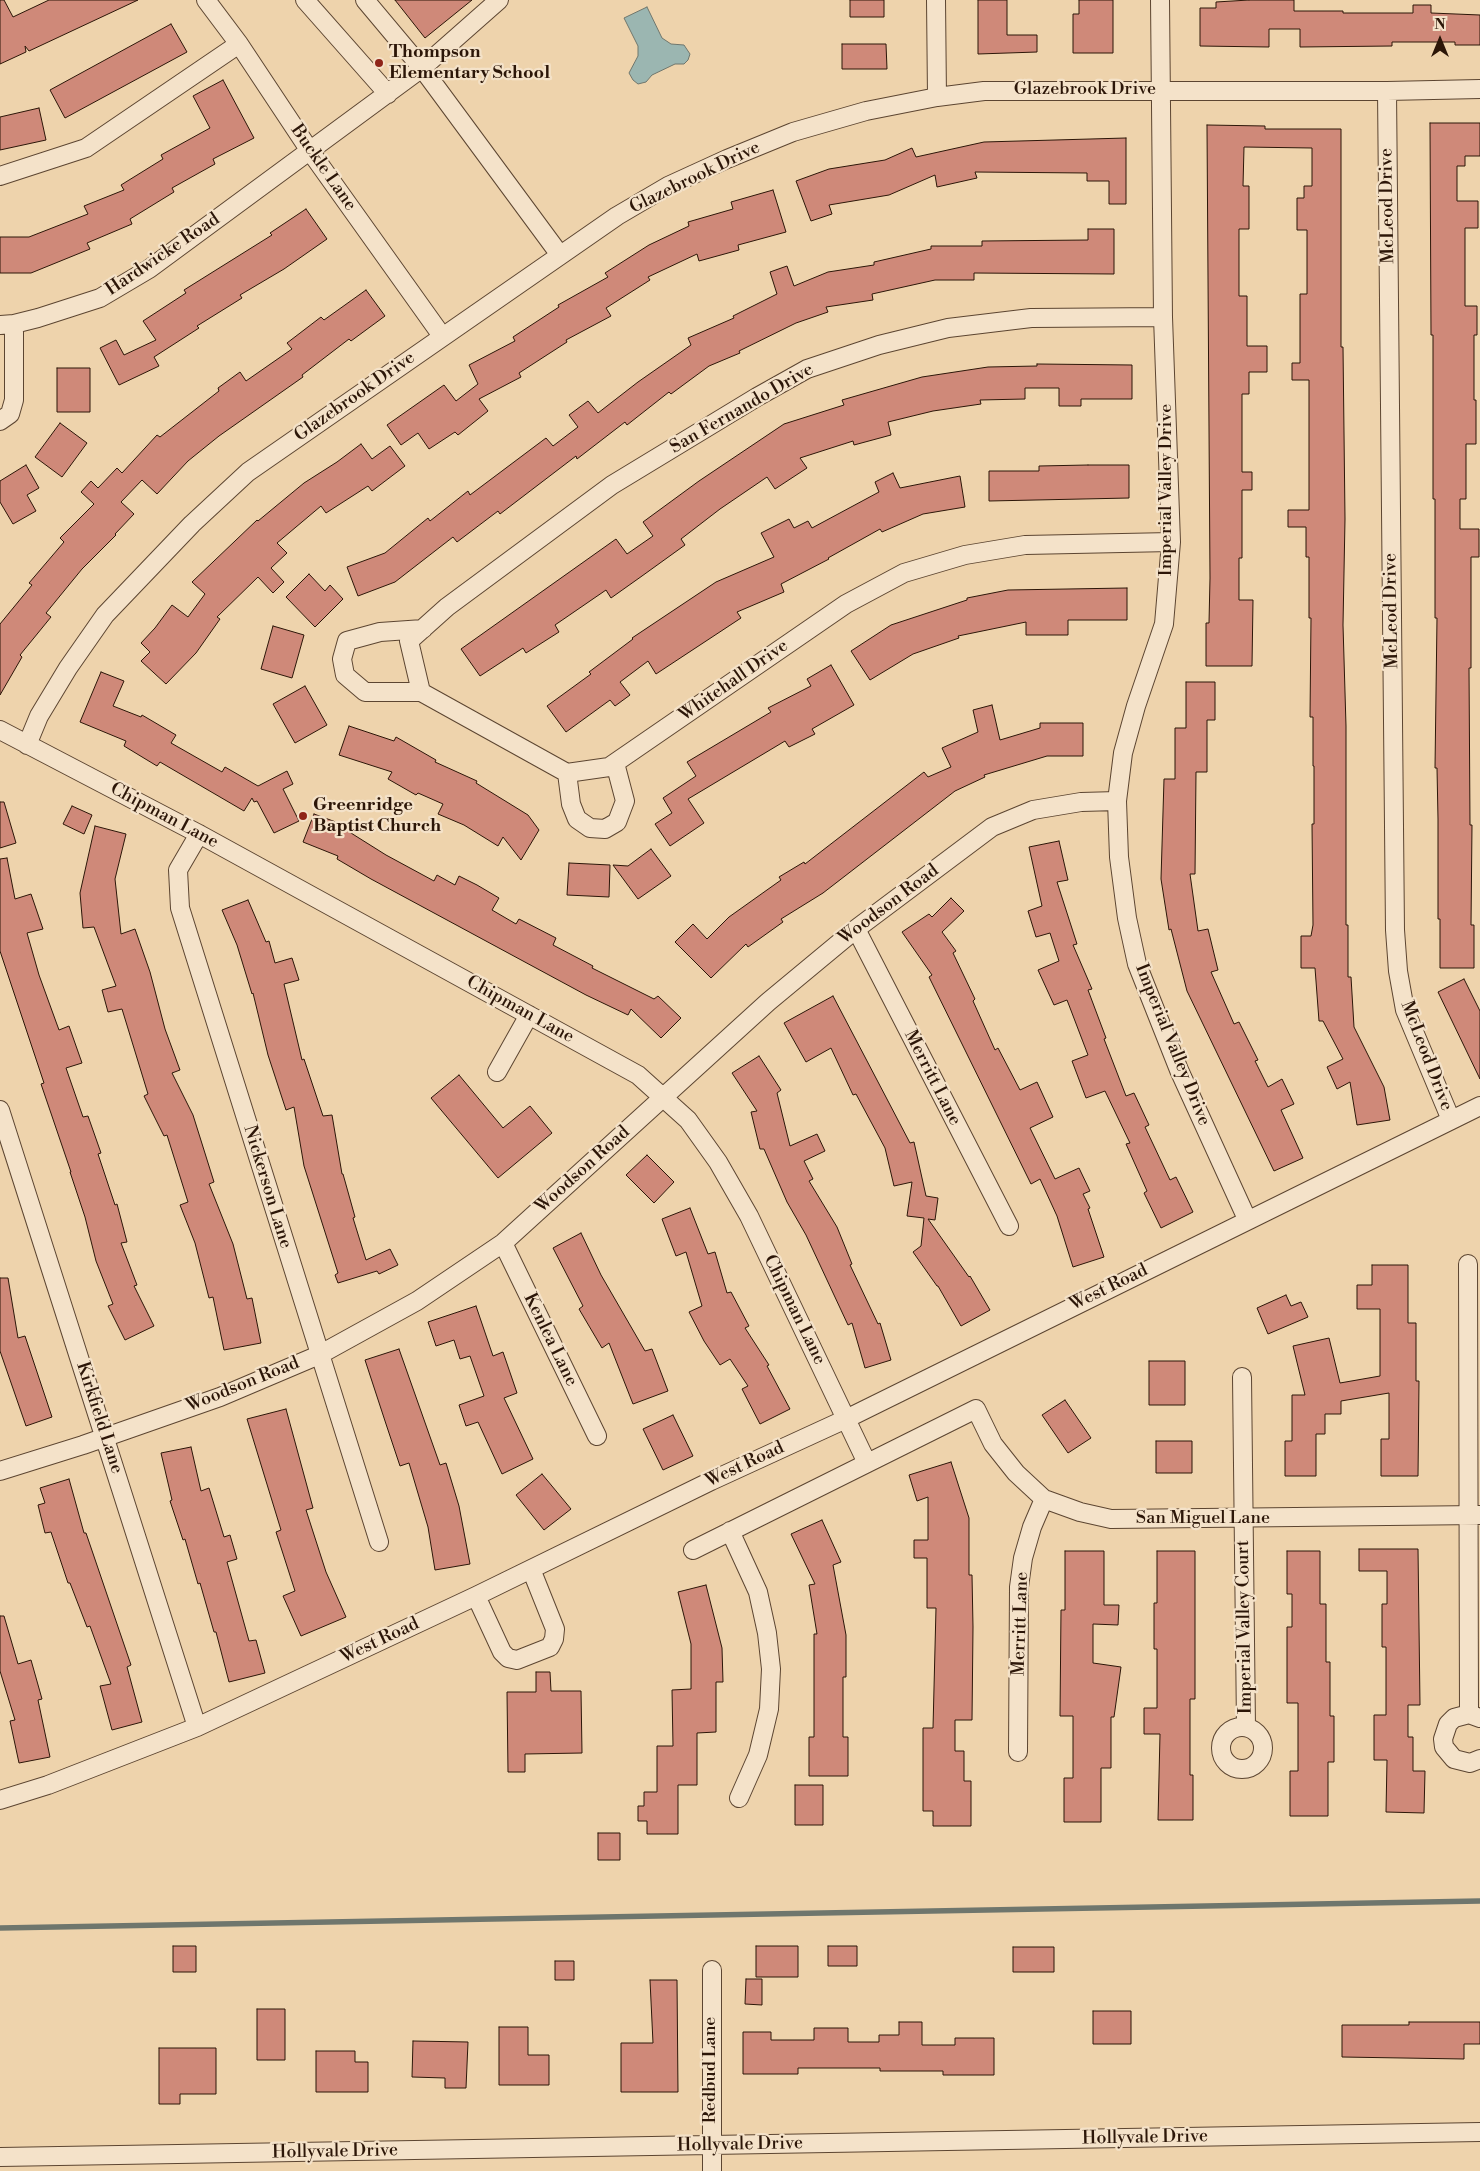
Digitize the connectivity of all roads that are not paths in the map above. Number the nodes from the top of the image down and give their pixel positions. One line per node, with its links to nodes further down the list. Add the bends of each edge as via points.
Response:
1 (206, 0): 7 (street, Buckle Lane)
2 (305, 0): 12 (street)
3 (365, 0): 8 (street)
4 (499, 0): 8 (street, Hardwicke Road)
5 (936, 0): 13 (street)
6 (1160, 0): 10 (street, Imperial Valley Drive)
7 (239, 44): 14 (street, Buckle Lane); 15 (street, via 86,148)
8 (422, 68): 12 (street, Hardwicke Road); 16 (street)
9 (1480, 89): 11 (street, Glazebrook Drive)
10 (1160, 90): 11 (street, Glazebrook Drive); 13 (street, Glazebrook Drive, via 984,91); 17 (street, Imperial Valley Drive)
11 (1387, 91): 36 (street, McLeod Drive, via 1395,930 1405,1010)
12 (388, 94): 14 (street, Hardwicke Road)
13 (937, 97): 16 (street, Glazebrook Drive, via 866,111 793,132 727,159 668,186)
14 (310, 151): 18 (street, Hardwicke Road, via 149,269 108,293 91,301); 19 (street, Buckle Lane)
15 (0, 176)
16 (560, 255): 19 (street, Glazebrook Drive)
17 (1163, 317): 21 (street, Imperial Valley Drive); 22 (street, San Fernando Drive, via 1031,318 948,328 879,344 807,369 612,485)
18 (7, 324): 20 (street, via 14,400 10,414)
19 (442, 336): 25 (street, Glazebrook Drive, via 248,472 192,524 105,615 39,716)
20 (0, 421)
21 (1171, 542): 26 (street, Whitehall Drive, via 1024,544 965,555 904,573 846,604); 28 (street, Imperial Valley Drive, via 1164,624 1123,753)
22 (423, 628): 23 (street, via 409,641); 23 (street, via 380,632 347,641 342,659 345,675 365,692)
23 (421, 692): 27 (street)
24 (0, 730): 25 (street, Chipman Lane)
25 (27, 745): 29 (street, Chipman Lane)
26 (615, 763): 27 (street, Whitehall Drive, via 609,767); 27 (street, via 625,801 617,822 605,828 590,828 577,819)
27 (566, 773)
28 (1117, 801): 30 (street, Woodson Road, via 1081,802 1033,810 992,827); 37 (street, Imperial Valley Drive, via 1119,857 1137,964 1179,1070)
29 (199, 834): 31 (street, Chipman Lane); 41 (street, Nickerson Lane, via 178,870 180,908)
30 (856, 929): 33 (street, Woodson Road); 38 (street, Merritt Lane)
31 (529, 1015): 32 (street); 33 (street, Chipman Lane, via 638,1075)
32 (497, 1072)
33 (662, 1097): 39 (street, Woodson Road); 43 (street, Chipman Lane, via 688,1120 749,1216)
34 (1480, 1106): 36 (street, West Road)
35 (0, 1110): 45 (street, Kirkfield Lane)
36 (1451, 1120): 37 (street, West Road)
37 (1247, 1219): 43 (street, West Road)
38 (1009, 1226)
39 (503, 1243): 41 (street, Woodson Road, via 417,1301); 44 (street, Kenlea Lane)
40 (1468, 1264): 49 (street)
41 (319, 1355): 45 (street, Woodson Road, via 220,1397); 52 (street, Nickerson Lane)
42 (1242, 1377): 50 (street, Imperial Valley Court)
43 (846, 1419): 46 (street, Chipman Lane); 54 (street, West Road)
44 (597, 1436)
45 (105, 1437): 47 (street, Woodson Road); 57 (street, Kirkfield Lane)
46 (868, 1463): 48 (street, San Miguel Lane, via 976,1409 993,1444 1016,1473); 51 (street)
47 (0, 1471)
48 (1044, 1499): 50 (street, San Miguel Lane, via 1111,1519); 59 (street, Merritt Lane, via 1032,1527 1019,1587)
49 (1475, 1515): 50 (street, San Miguel Lane); 56 (street)
50 (1244, 1519): 58 (street, Imperial Valley Court)
51 (730, 1531): 53 (street); 61 (street, via 758,1592 771,1668 769,1709 758,1756)
52 (378, 1542)
53 (693, 1550)
54 (531, 1569): 55 (street, West Road); 55 (street, via 555,1629 550,1647 517,1660 508,1658 502,1652)
55 (476, 1596): 57 (street, West Road)
56 (1475, 1716): 60 (street, via 1461,1715 1448,1724 1444,1731 1444,1747 1461,1762)
57 (197, 1727): 62 (street, West Road, via 48,1785)
58 (1246, 1727)
59 (1018, 1752)
60 (1480, 1759)
61 (739, 1798)
62 (0, 1800)
63 (712, 1970): 65 (street, Redbud Lane)
64 (1480, 2132): 65 (street, Hollyvale Drive)
65 (712, 2146): 66 (street, Hollyvale Drive); 67 (street, Redbud Lane)
66 (0, 2157)
67 (712, 2171)

